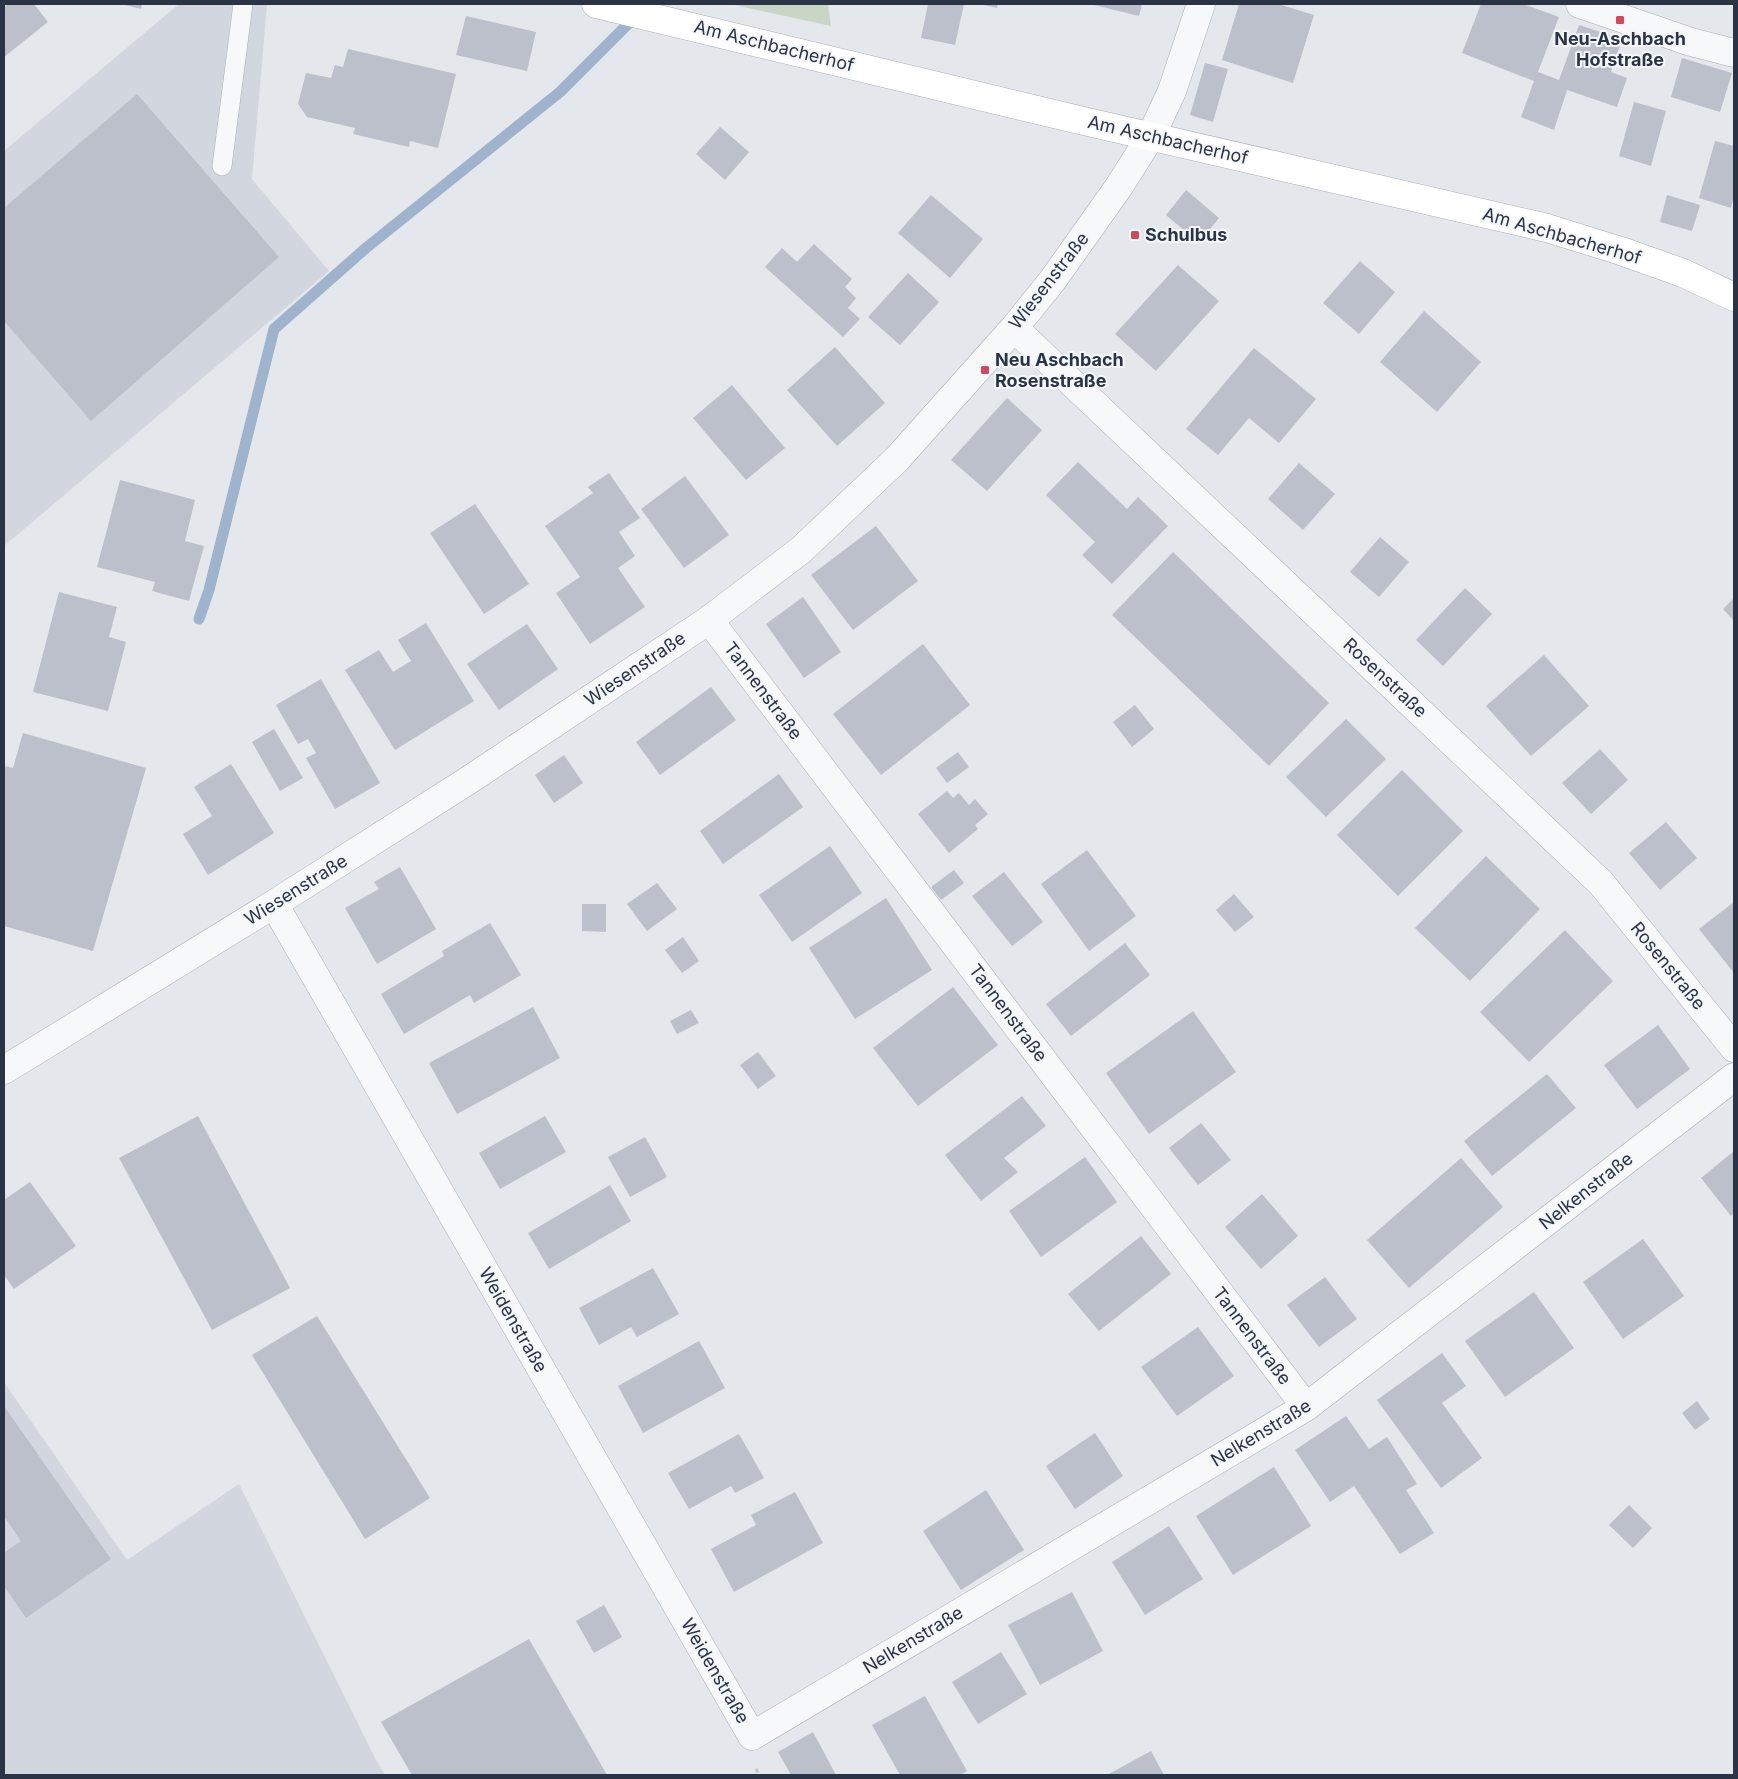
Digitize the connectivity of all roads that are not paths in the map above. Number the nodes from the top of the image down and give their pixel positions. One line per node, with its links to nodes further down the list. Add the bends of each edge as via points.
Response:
1 (243, 4): 7 (lane)
2 (596, 4): 6 (street, Am Aschbacherhof)
3 (1202, 4): 6 (street, Wiesenstraße, via 1172,91)
4 (1580, 4): 5 (street, via 1691,42)
5 (1734, 53)
6 (1150, 136): 8 (street, Am Aschbacherhof, via 1547,228 1683,273); 9 (street, Wiesenstraße, via 1058,273)
7 (222, 166)
8 (1734, 297)
9 (1014, 328): 10 (street, Wiesenstraße, via 897,459 855,500 801,550); 12 (street, Rosenstraße, via 1601,883)
10 (709, 620): 11 (street, Wiesenstraße, via 469,780); 15 (street, Tannenstraße)
11 (274, 904): 13 (street, Wiesenstraße); 16 (street, Weidenstraße)
12 (1734, 1048)
13 (4, 1070)
14 (1734, 1077): 15 (street, Nelkenstraße)
15 (1306, 1407): 16 (street, Nelkenstraße)
16 (752, 1736)

